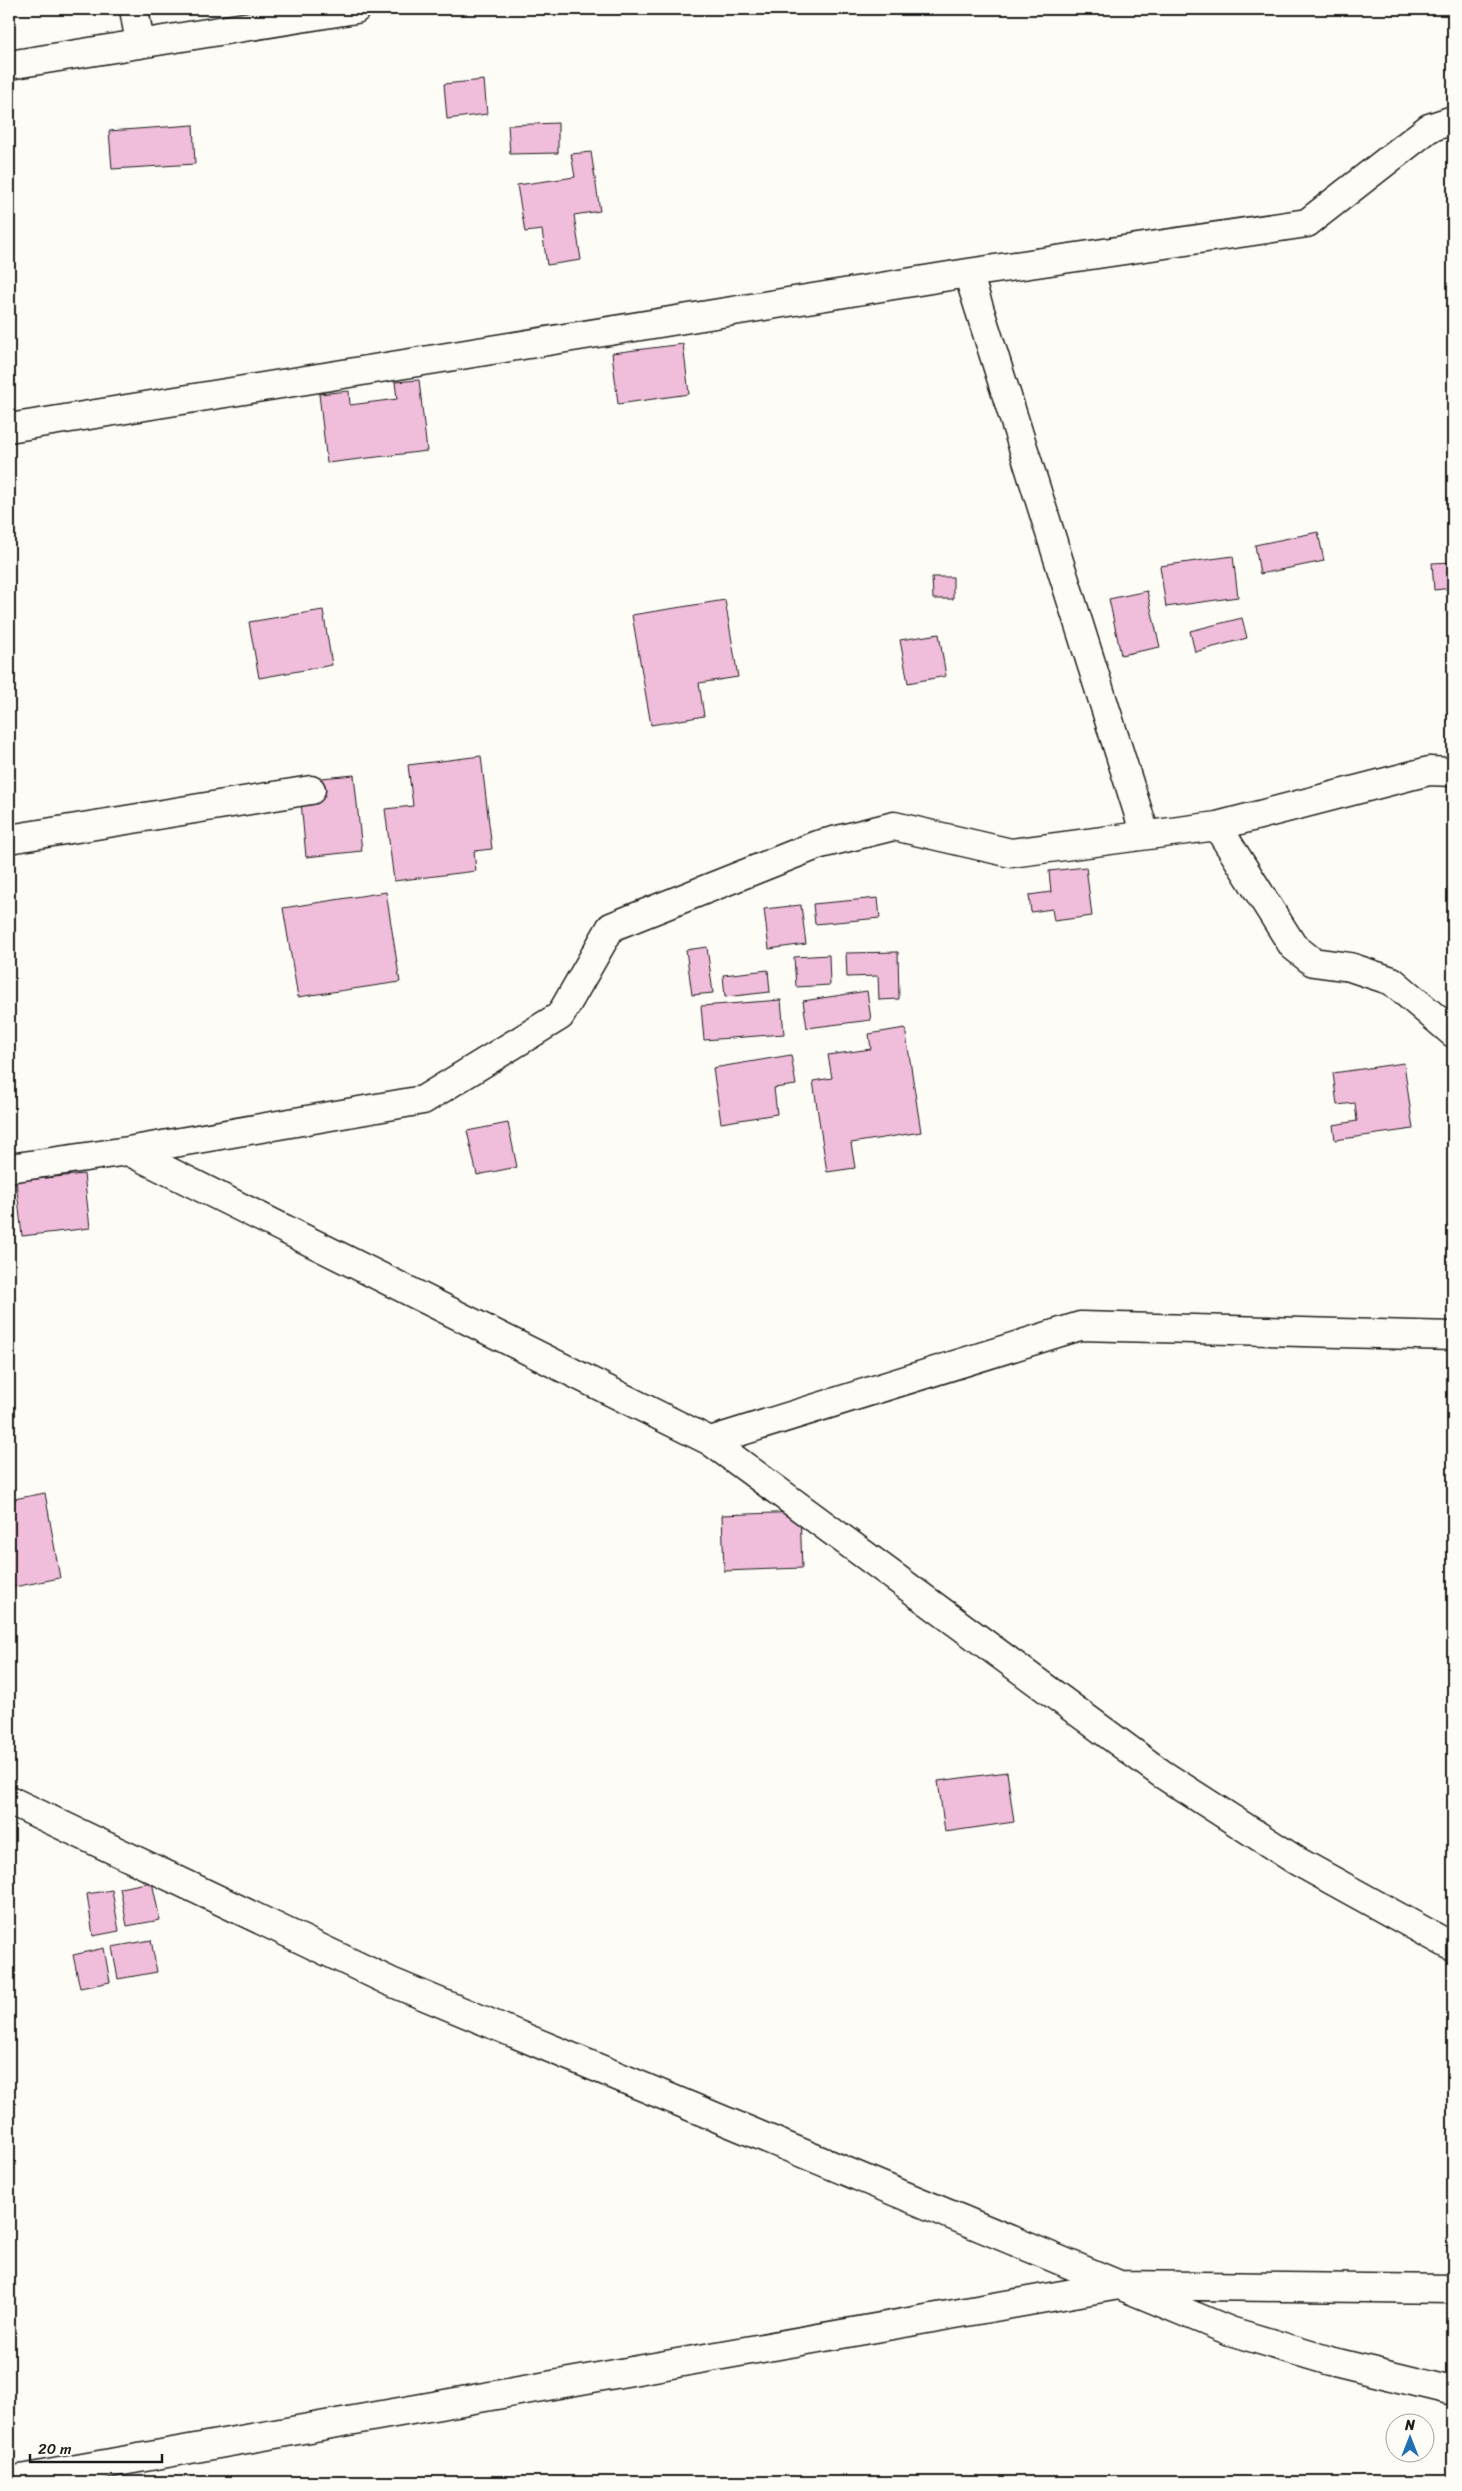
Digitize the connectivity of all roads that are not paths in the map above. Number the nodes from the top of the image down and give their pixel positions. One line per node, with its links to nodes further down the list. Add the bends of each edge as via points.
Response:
1 (134, 9): 3 (street)
2 (356, 9): 3 (street)
3 (140, 44): 4 (street)
4 (9, 65)
5 (1453, 120): 6 (street, via 1429,128 1307,223)
6 (968, 273): 7 (street); 11 (street)
7 (9, 428)
8 (1453, 772): 10 (street, via 1429,771)
9 (311, 790): 12 (street)
10 (1217, 826): 11 (street); 13 (street, via 1293,946 1314,962 1350,967 1392,981)
11 (1144, 834): 14 (street, via 1011,853 894,826 817,845 610,927 560,1016 423,1100)
12 (9, 839)
13 (1453, 1033)
14 (128, 1151): 15 (street); 17 (street)
15 (9, 1168)
16 (1453, 1336): 17 (street, via 1080,1326)
17 (710, 1441): 19 (street, via 1162,1774 1297,1861)
18 (9, 1800): 20 (street, via 391,1982)
19 (1453, 1948)
20 (1119, 2285): 21 (street); 22 (street, via 1230,2331 1330,2361); 23 (street)
21 (1453, 2289)
22 (1453, 2390)
23 (9, 2481)

